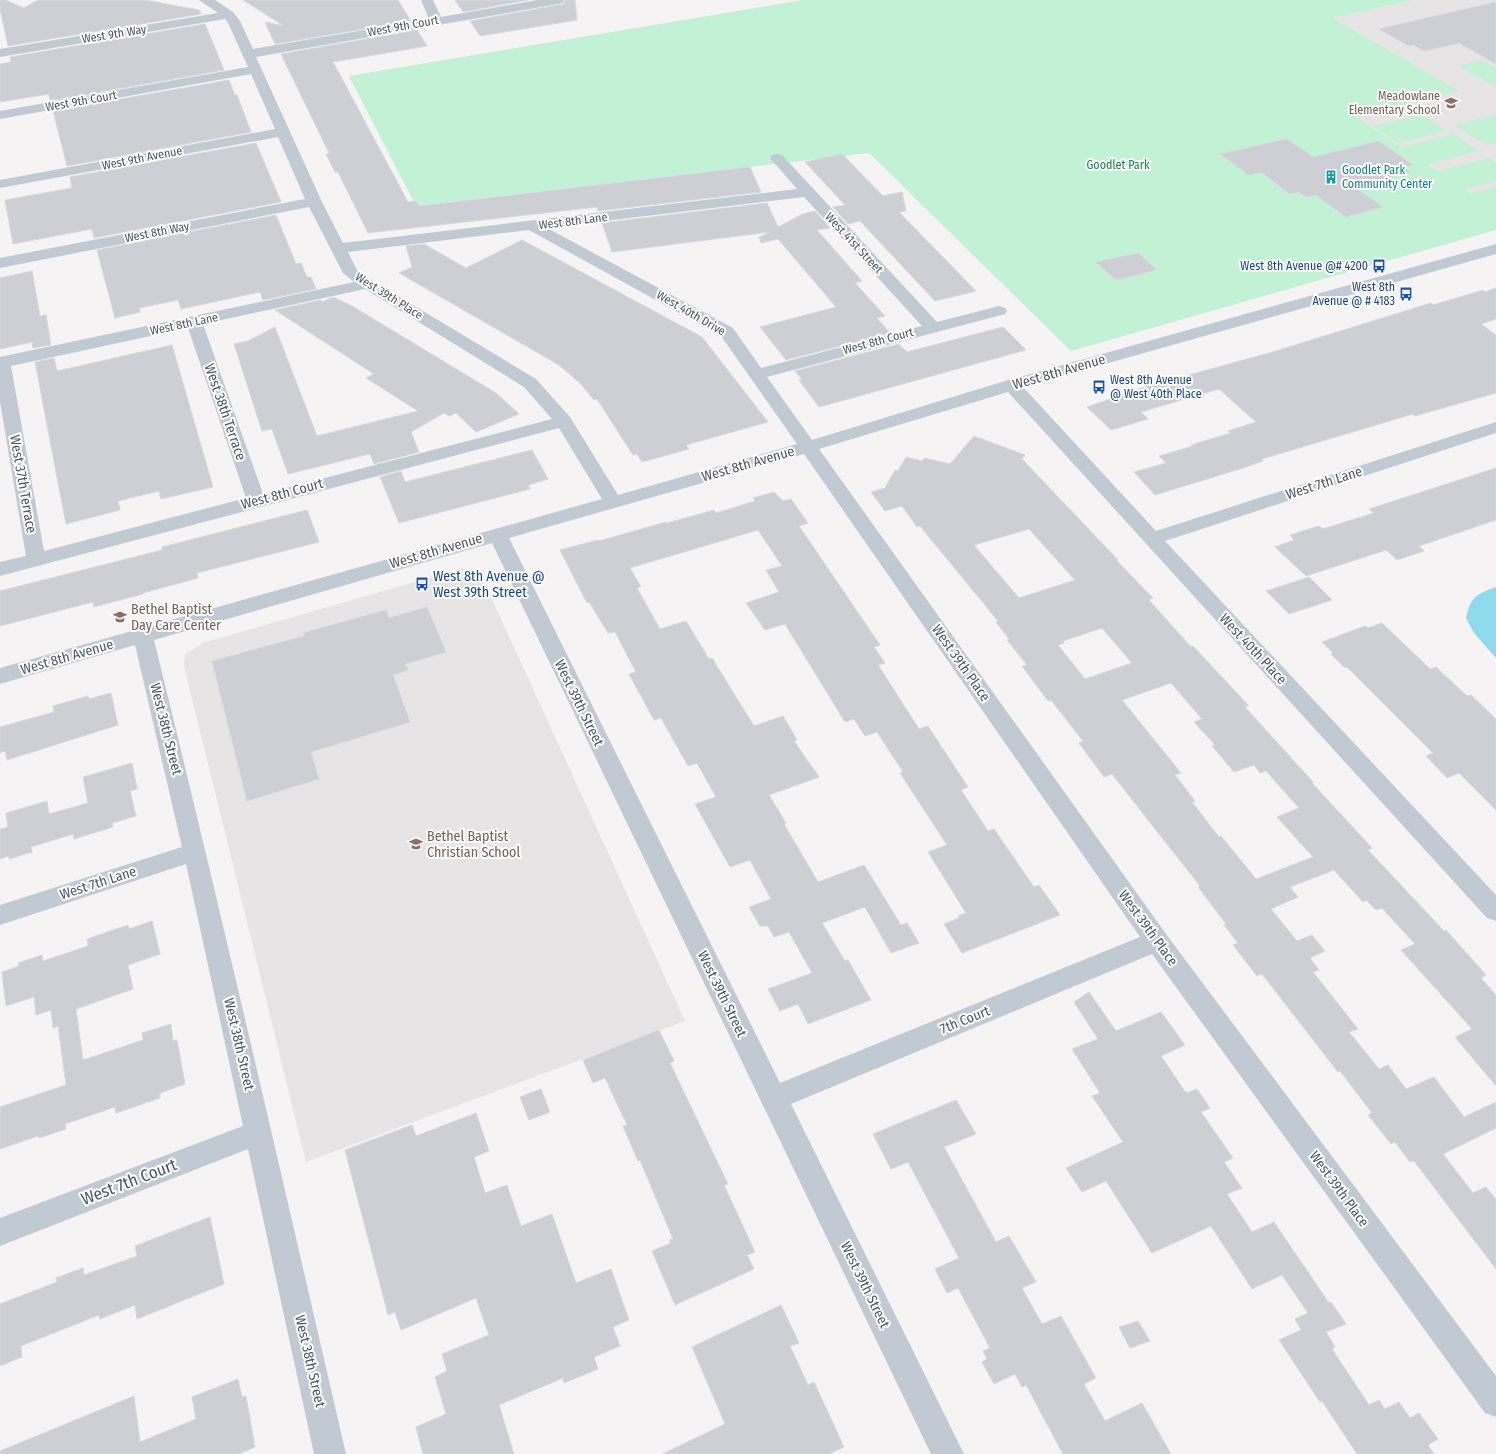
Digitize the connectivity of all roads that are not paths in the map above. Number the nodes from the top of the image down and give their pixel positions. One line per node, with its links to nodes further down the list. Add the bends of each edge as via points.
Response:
1 (205, 0): 4 (street, West 39th Place)
2 (427, 0): 5 (street)
3 (558, 0): 5 (street, West 9th Court)
4 (229, 15): 6 (street, West 9th Way); 7 (street, West 39th Place)
5 (436, 20): 7 (street, West 9th Court)
6 (0, 53)
7 (248, 54): 8 (street, West 39th Place)
8 (256, 70): 9 (street, West 9th Court); 10 (street, West 39th Place)
9 (0, 115)
10 (284, 132): 12 (street, West 9th Avenue); 14 (street, West 39th Place)
11 (777, 158): 13 (street, West 41st Street)
12 (0, 184)
13 (807, 192): 15 (street, West 8th Lane); 22 (street, West 41st Street)
14 (314, 202): 16 (street, West 39th Place); 18 (street, West 8th Way)
15 (533, 226): 16 (street, West 8th Lane); 24 (street, West 40th Drive, via 727,332)
16 (340, 248): 19 (street, West 39th Place, via 351,273)
17 (1496, 249): 25 (street, West 8th Avenue)
18 (0, 263)
19 (367, 284): 21 (street, West 8th Lane); 26 (street, West 39th Place, via 530,383)
20 (999, 310): 22 (street, West 8th Court)
21 (194, 322): 23 (street, West 8th Lane); 29 (street, West 38th Terrace)
22 (932, 327): 24 (street, West 8th Court)
23 (1, 363): 33 (street, West 37th Terrace)
24 (757, 374): 28 (street, West 40th Drive)
25 (1011, 385): 28 (street, West 8th Avenue); 32 (street, West 40th Place)
26 (564, 421): 29 (street, West 8th Court); 30 (street, West 39th Place)
27 (1496, 427): 32 (street, West 7th Lane)
28 (808, 447): 30 (street, West 8th Avenue); 40 (street, West 39th Place)
29 (256, 501): 33 (street, West 8th Court)
30 (613, 502): 31 (street, West 8th Avenue)
31 (496, 534): 35 (street, West 8th Avenue); 41 (street, West 39th Street)
32 (1152, 539): 38 (street, West 40th Place)
33 (36, 559): 34 (street, West 8th Court)
34 (0, 569)
35 (143, 636): 36 (street, West 8th Avenue); 37 (street, West 38th Street)
36 (0, 676)
37 (196, 852): 39 (street, West 7th Lane); 42 (street, West 38th Street)
38 (1496, 911)
39 (0, 915)
40 (1157, 941): 41 (street, 7th Court); 44 (street, West 39th Place)
41 (773, 1100): 46 (street, West 39th Street)
42 (259, 1132): 43 (street, West 7th Court); 45 (street, West 38th Street)
43 (0, 1232)
44 (1496, 1402)
45 (330, 1454)
46 (948, 1454)

